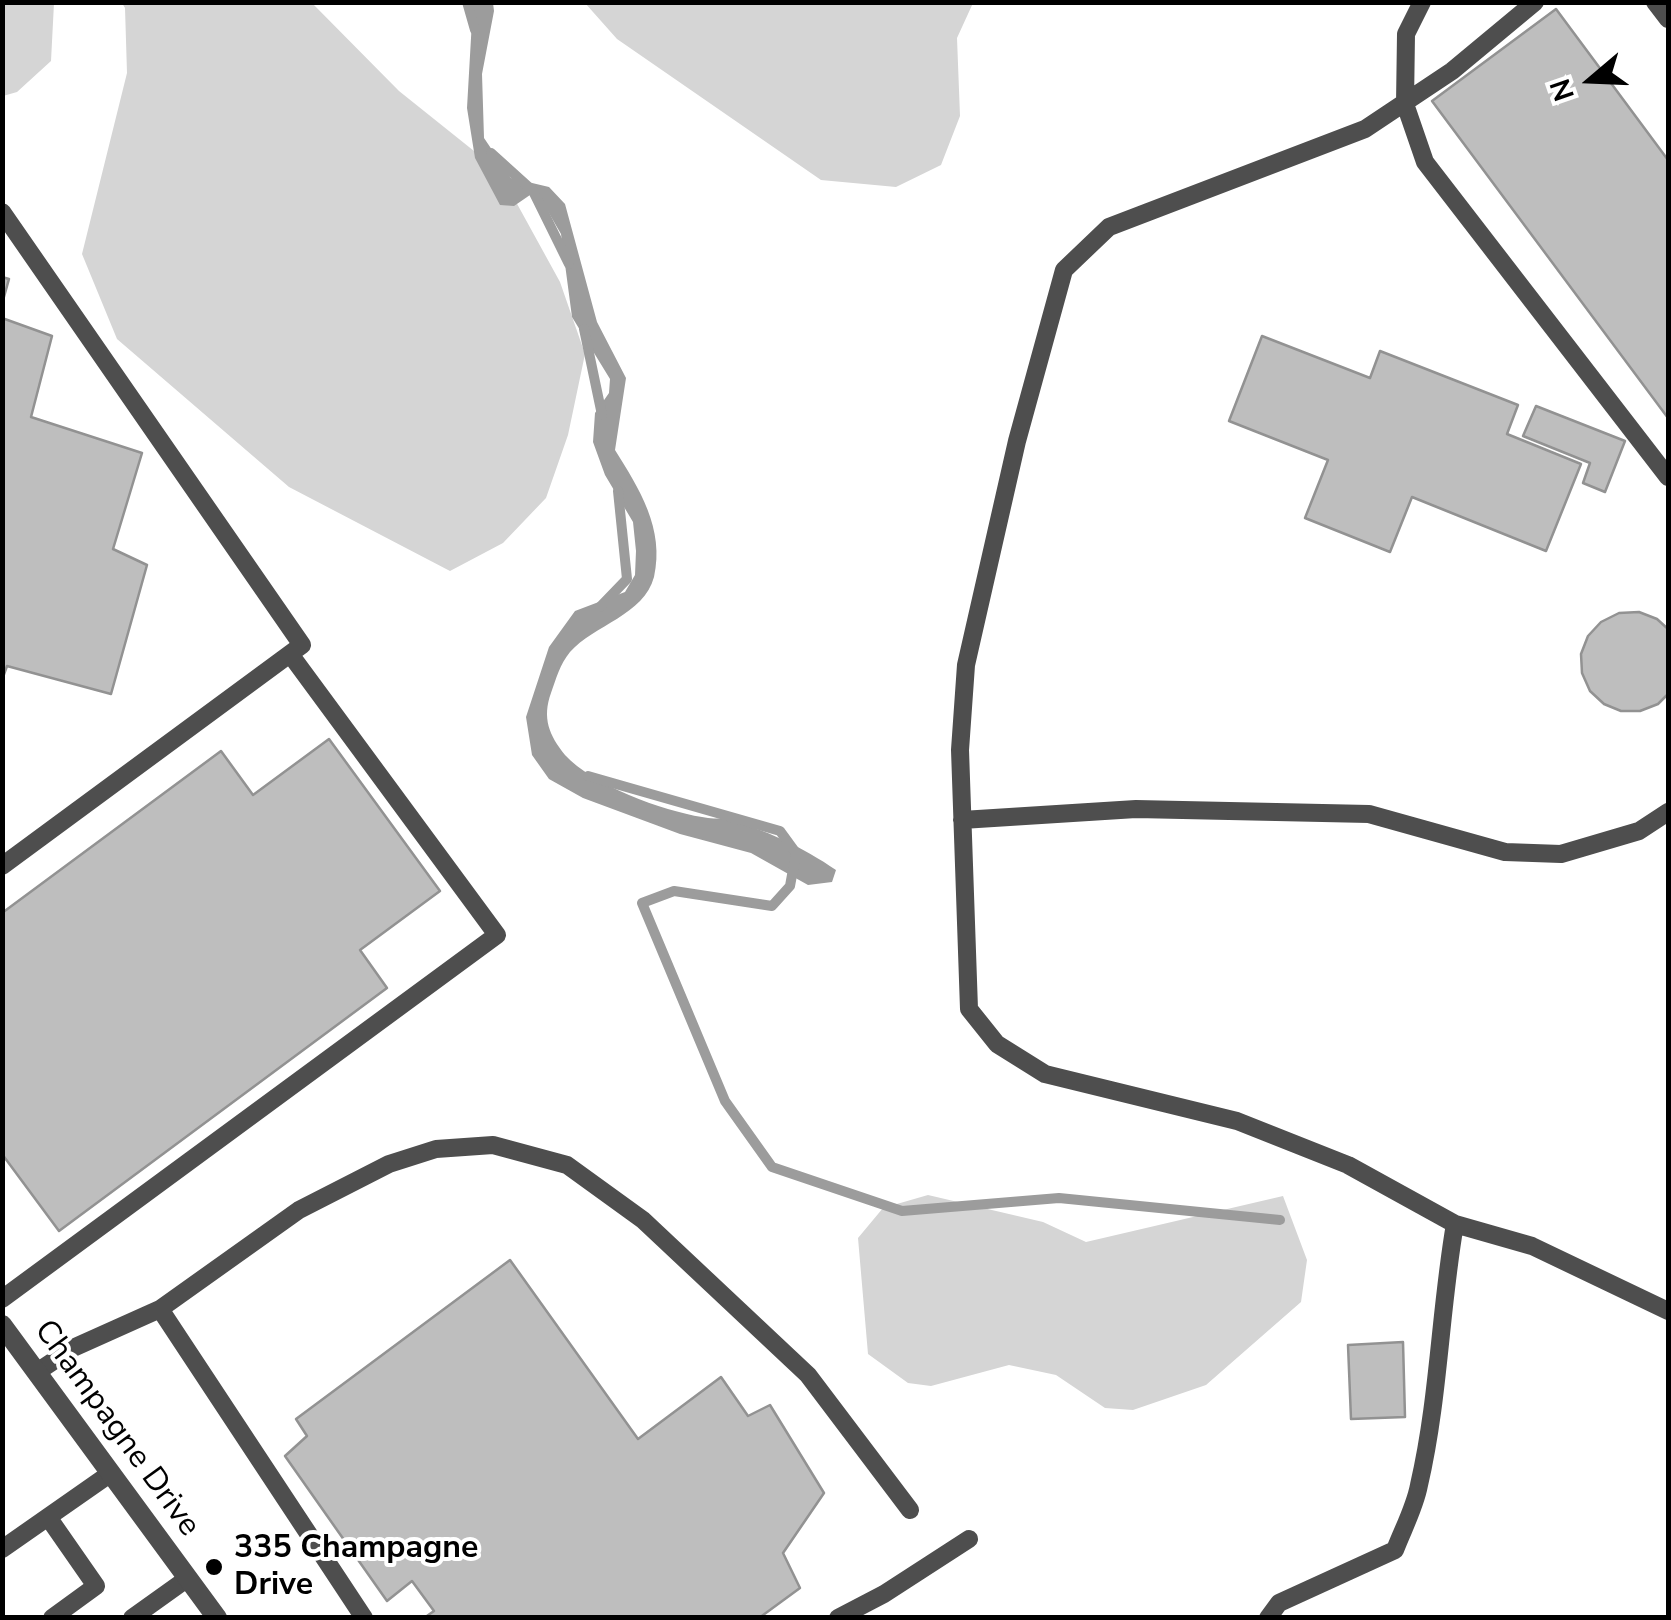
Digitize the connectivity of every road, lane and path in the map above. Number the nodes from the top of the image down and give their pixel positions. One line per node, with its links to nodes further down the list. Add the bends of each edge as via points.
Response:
1 (1422, 2): 5 (lane, via 1406,34)
2 (1535, 2): 5 (lane)
3 (1654, 2): 4 (lane)
4 (1668, 19)
5 (1405, 104): 7 (lane, via 1425,162); 10 (lane, via 1365,128 1110,226 1064,270 966,665)
6 (2, 212): 8 (lane, via 302,645)
7 (1668, 477)
8 (290, 654): 11 (lane); 13 (lane, via 497,934)
9 (1668, 812): 10 (lane, via 1639,831 1560,854 1506,852 1369,814 1136,809)
10 (962, 820): 12 (lane, via 969,1009 997,1044 1045,1074 1237,1121 1348,1166)
11 (2, 866)
12 (1455, 1224): 15 (lane, via 1532,1246); 29 (lane, via 1419,1490 1395,1550 1279,1604)
13 (2, 1299)
14 (160, 1308): 17 (lane); 19 (lane, via 300,1210 389,1164 436,1149 494,1144 567,1165 644,1220 808,1374); 27 (lane)
15 (1668, 1311)
16 (2, 1325): 17 (street, Champagne Drive)
17 (37, 1372): 18 (street, Champagne Drive)
18 (111, 1473): 20 (lane); 23 (street, Champagne Drive)
19 (910, 1510)
20 (48, 1517): 22 (lane); 24 (lane, via 96,1586)
21 (969, 1539): 28 (lane)
22 (2, 1549)
23 (188, 1578): 25 (lane); 26 (street, Champagne Drive)
24 (52, 1618)
25 (132, 1618)
26 (216, 1618)
27 (364, 1618)
28 (838, 1618)
29 (1268, 1618)

